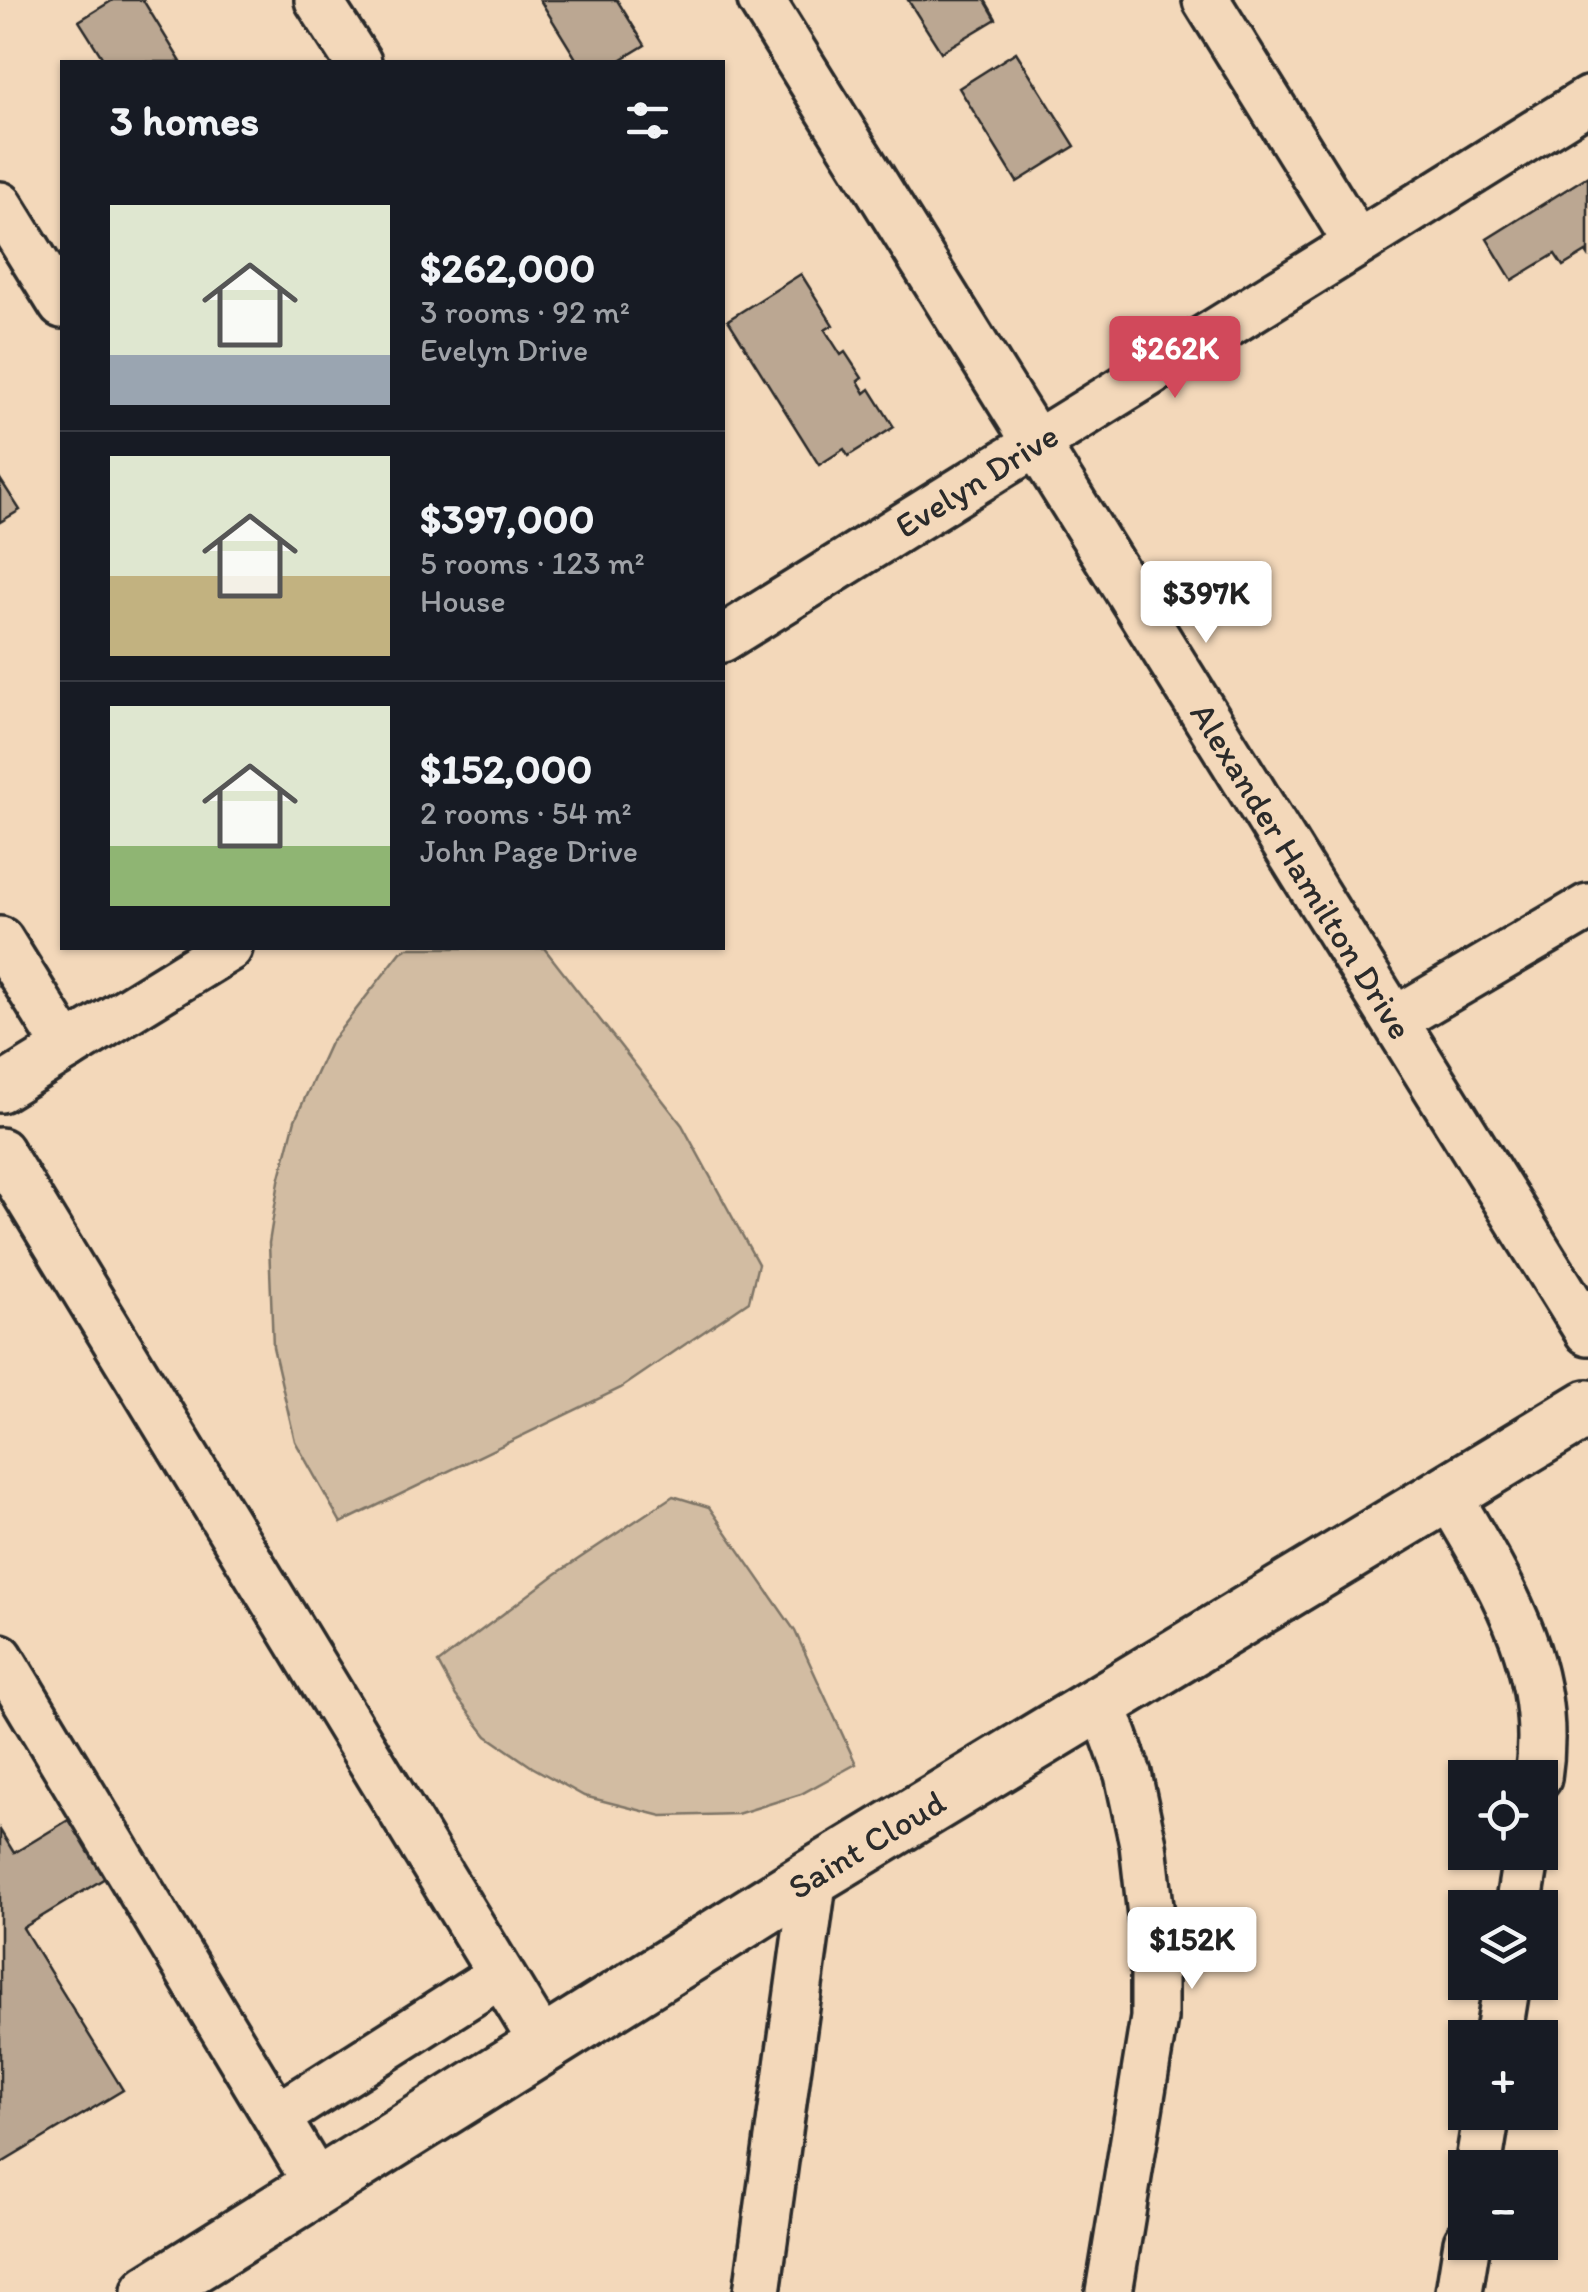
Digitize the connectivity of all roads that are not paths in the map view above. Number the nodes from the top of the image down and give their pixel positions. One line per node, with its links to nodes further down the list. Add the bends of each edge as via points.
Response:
1 (318, 0): 4 (street)
2 (761, 0): 9 (street, Alexander Hamilton Drive)
3 (1206, 0): 7 (street)
4 (357, 60)
5 (1588, 100): 7 (street, Evelyn Drive)
6 (0, 205): 8 (street)
7 (1357, 243): 9 (street, Evelyn Drive)
8 (60, 302)
9 (1035, 444): 10 (street, Evelyn Drive); 14 (street, Alexander Hamilton Drive)
10 (725, 638)
11 (1588, 907): 14 (street)
12 (0, 940): 15 (street)
13 (226, 950): 15 (street)
14 (1395, 1020): 18 (street, Alexander Hamilton Drive)
15 (67, 1048): 16 (street)
16 (0, 1089)
17 (5, 1171): 25 (street)
18 (1588, 1332)
19 (1588, 1408): 20 (main road, Saint Cloud)
20 (1447, 1493): 22 (main road, Saint Cloud); 23 (street, via 1516,1619 1538,1687)
21 (0, 1656): 27 (street)
22 (1102, 1702): 24 (main road, Saint Cloud); 32 (street, via 1144,1844 1154,1942 1154,2018)
23 (1541, 1760)
24 (814, 1876): 26 (main road, Saint Cloud); 31 (street)
25 (500, 1974): 26 (street); 27 (street)
26 (544, 2047): 28 (main road, Saint Cloud)
27 (277, 2116): 28 (street)
28 (318, 2186): 30 (main road, Saint Cloud)
29 (1464, 2260): 33 (street)
30 (150, 2292)
31 (757, 2292)
32 (1108, 2292)
33 (1459, 2292)

